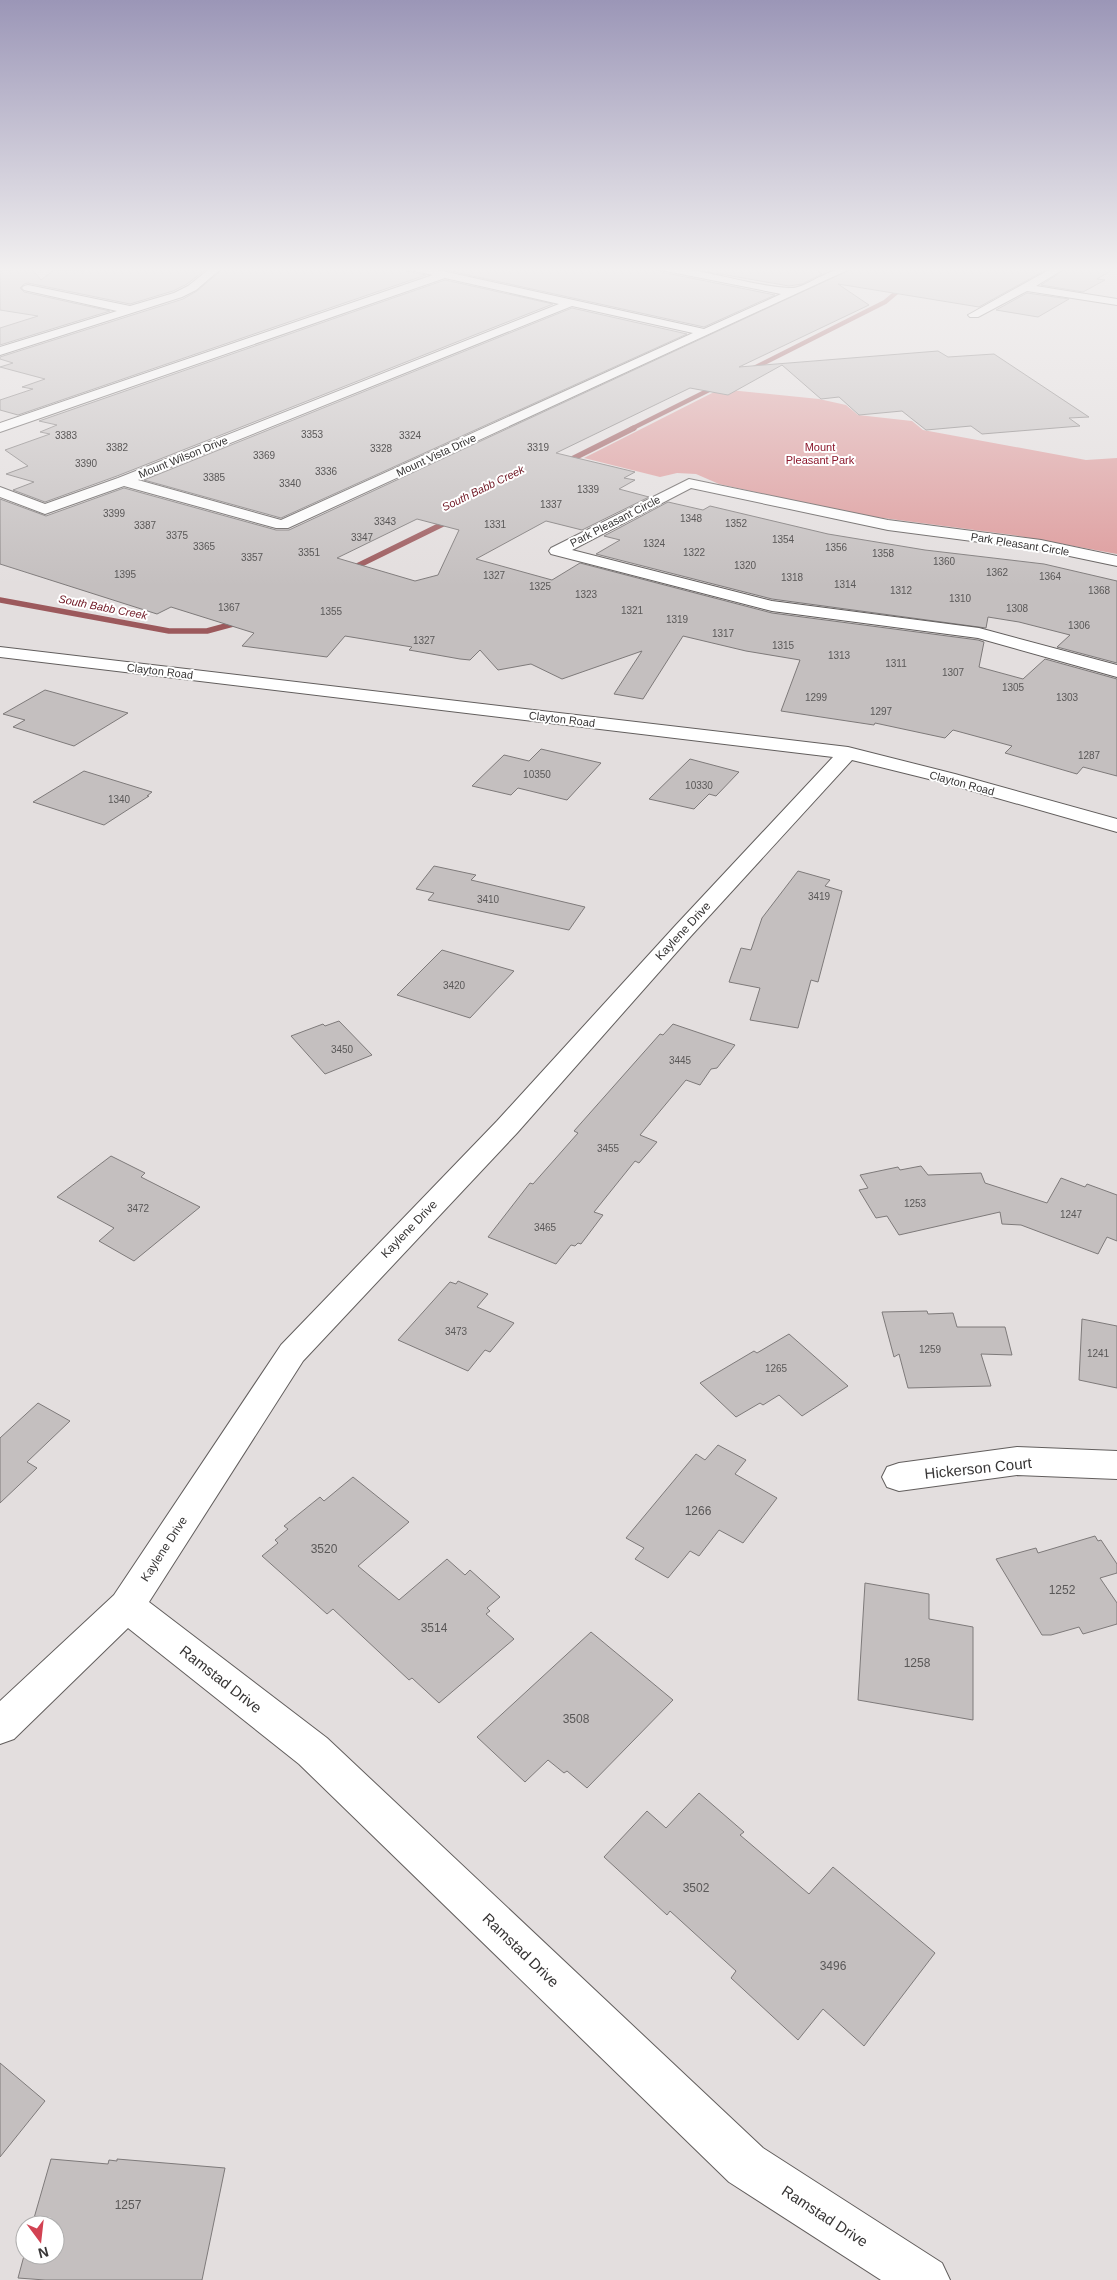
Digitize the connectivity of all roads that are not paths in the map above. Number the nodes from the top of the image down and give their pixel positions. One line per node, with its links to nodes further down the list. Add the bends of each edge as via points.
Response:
1 (158, 373): 4 (street)
2 (393, 373): 5 (street, Mount Wilson Drive)
3 (613, 373): 5 (street, Mount Vista Drive, via 282,525)
4 (0, 428)
5 (123, 481): 6 (street, Mount Wilson Drive, via 45,509)
6 (0, 492)
7 (1117, 561): 9 (street, Park Pleasant Circle, via 1042,545 888,526 688,483 557,551 772,606 979,633)
8 (0, 652): 10 (street, Clayton Road)
9 (1117, 671)
10 (848, 754): 11 (street, Clayton Road, via 948,778); 14 (street, Kaylene Drive, via 670,945 507,1128 292,1352)
11 (1117, 826)
12 (1117, 1465): 13 (street, Hickerson Court, via 1017,1461)
13 (899, 1477)
14 (127, 1606): 15 (street, Kaylene Drive); 16 (street, Ramstad Drive, via 313,1751 746,2165)
15 (0, 1726)
16 (925, 2280)

